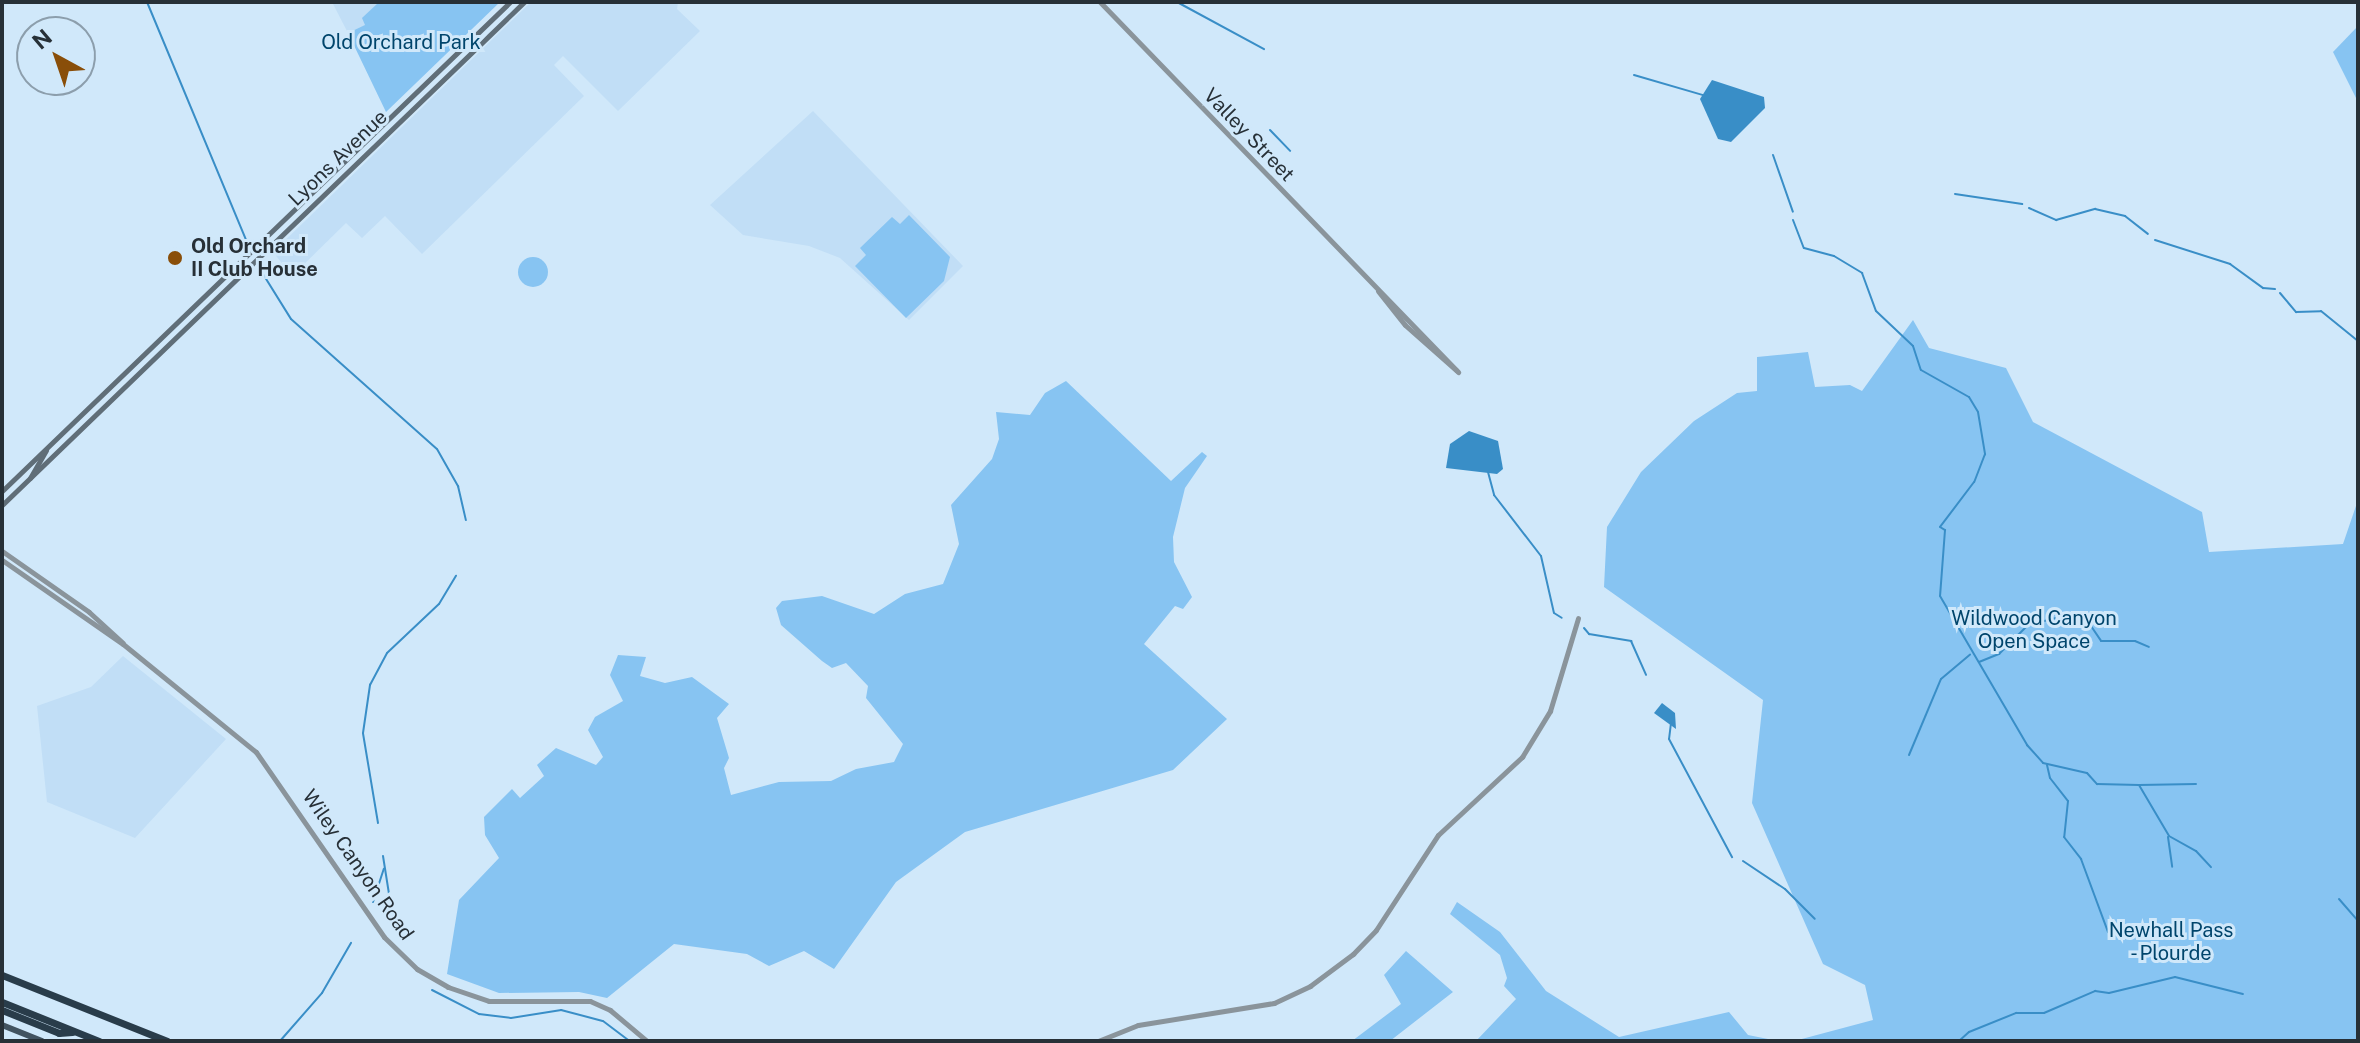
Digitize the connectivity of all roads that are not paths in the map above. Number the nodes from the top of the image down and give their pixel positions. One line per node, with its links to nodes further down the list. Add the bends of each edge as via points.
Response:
1 (510, 2): 5 (main road, Lyons Avenue)
2 (524, 2): 6 (main road, Lyons Avenue)
3 (1100, 2): 4 (street, Valley Street)
4 (1378, 290): 4 (street, Valley Street, via 1409,329 1458,372 1449,359)
5 (49, 446): 6 (main road); 7 (main road, Lyons Avenue)
6 (30, 478): 8 (main road, Lyons Avenue)
7 (2, 491)
8 (2, 505)
9 (2, 551): 11 (street, Wiley Canyon Road)
10 (2, 560): 11 (street, Wiley Canyon Road)
11 (64, 598): 21 (street, Wiley Canyon Road, via 256,752 384,937 417,969 489,1001 590,1001 610,1010)
12 (1578, 618): 22 (street, via 1550,711 1522,757 1438,835 1353,954 1310,986 1274,1003 1138,1025)
13 (2, 975): 20 (highway)
14 (2, 1002): 17 (highway)
15 (2, 1010): 17 (highway, via 59,1033)
16 (2, 1025): 18 (main road)
17 (76, 1032): 19 (highway)
18 (42, 1041)
19 (99, 1041)
20 (167, 1041)
21 (647, 1041)
22 (1098, 1041)

